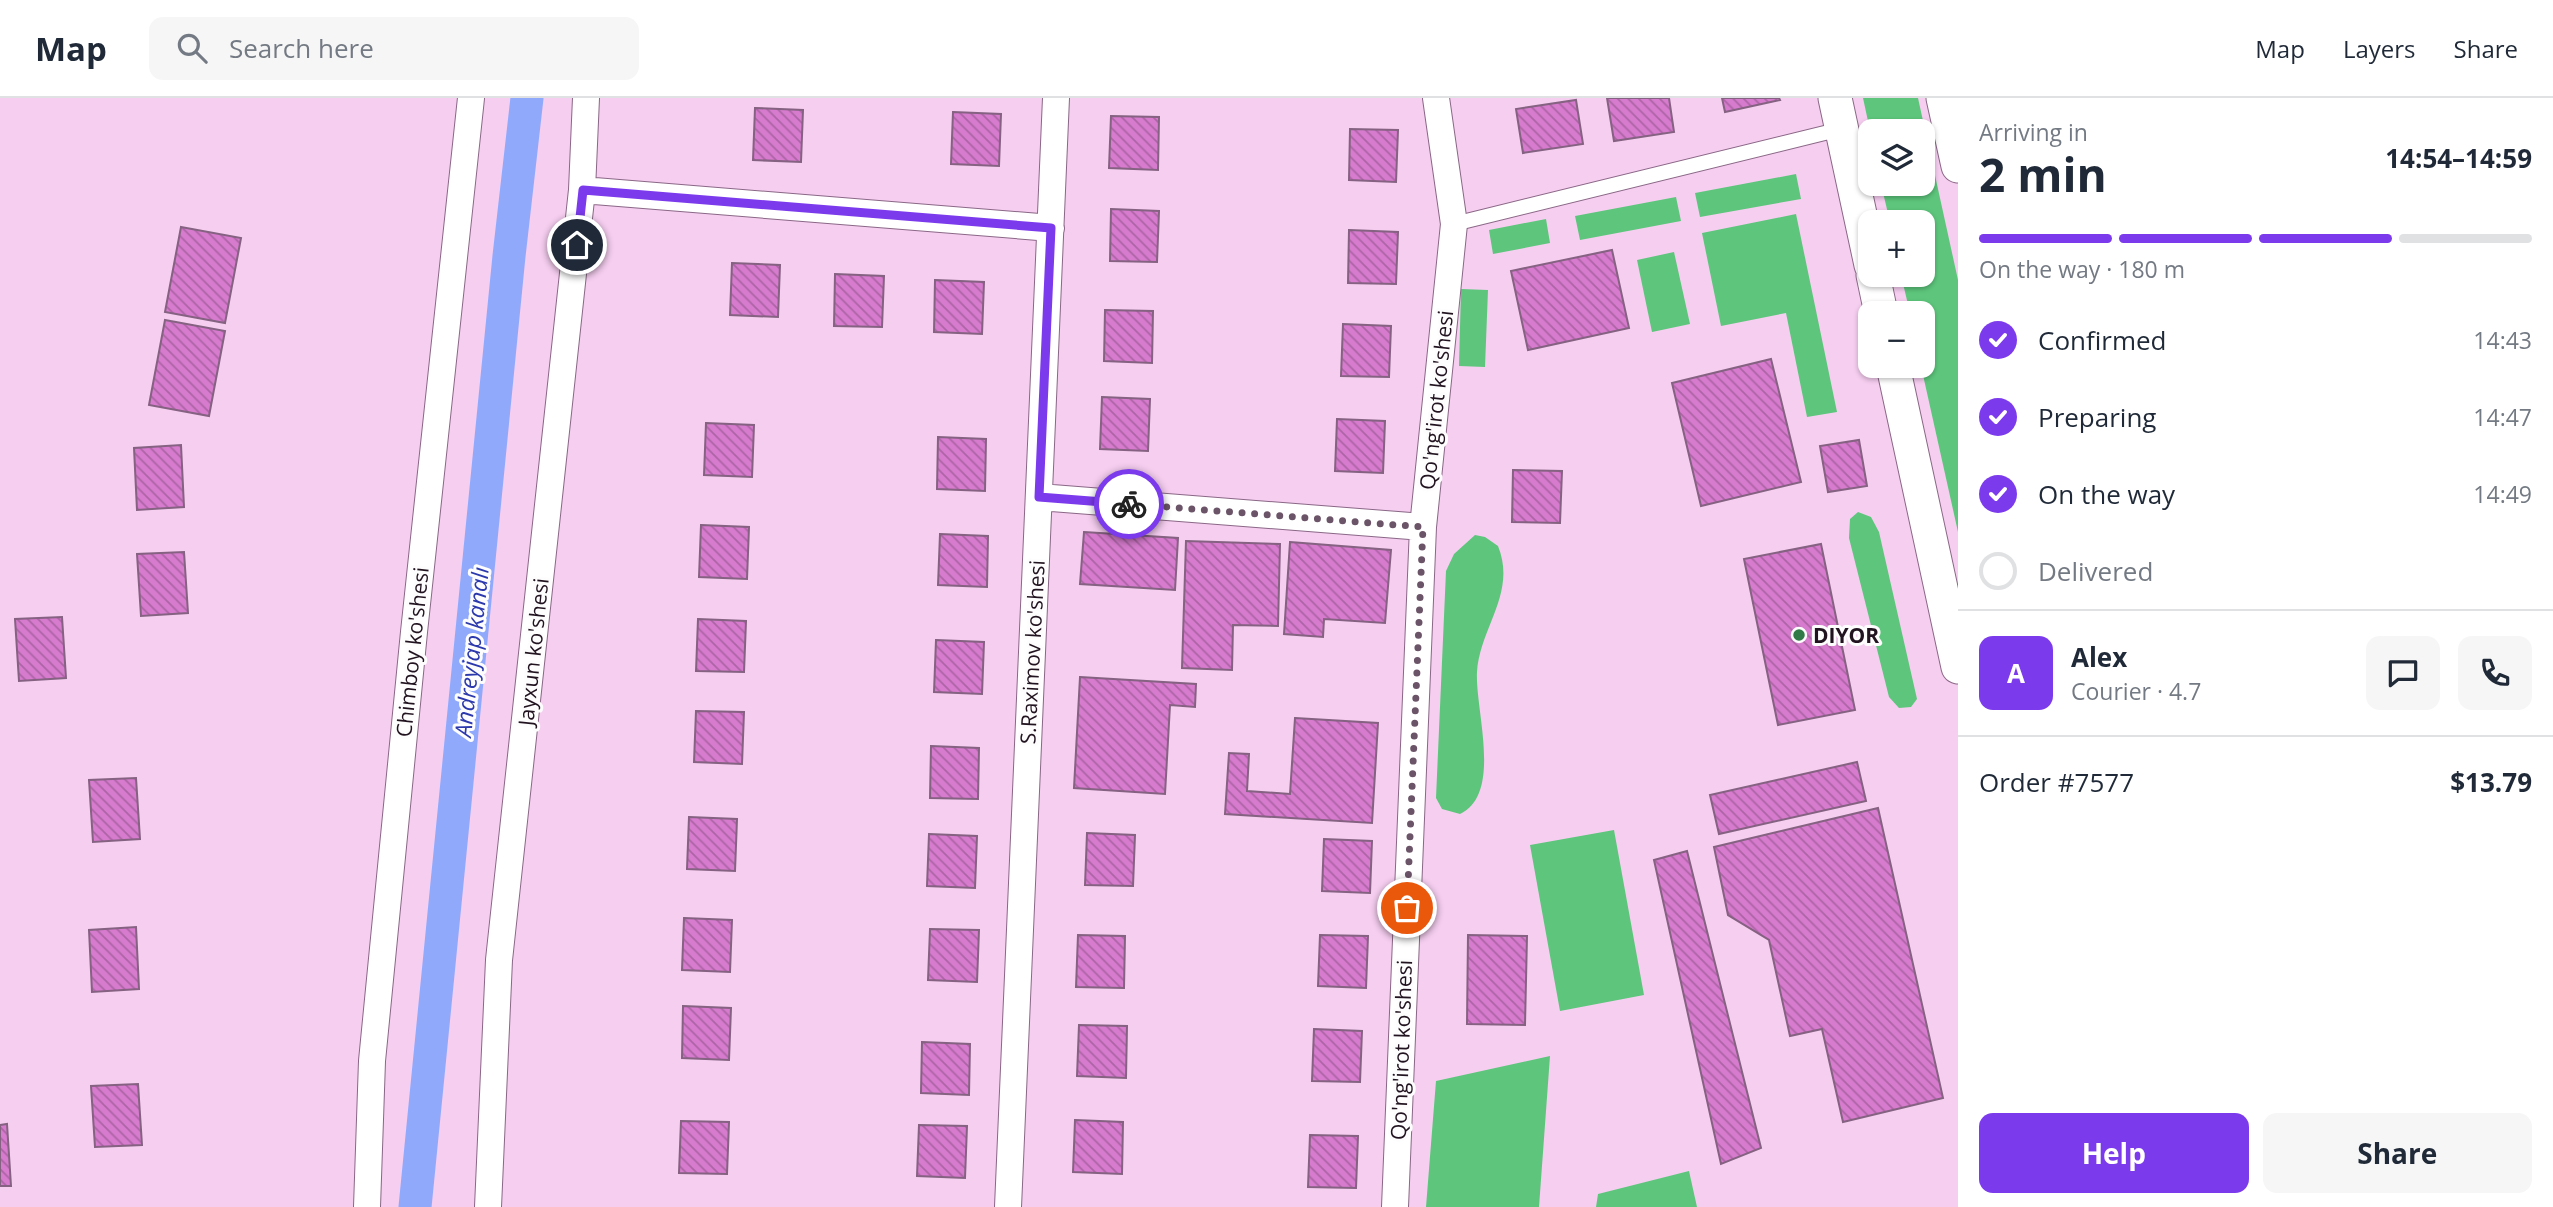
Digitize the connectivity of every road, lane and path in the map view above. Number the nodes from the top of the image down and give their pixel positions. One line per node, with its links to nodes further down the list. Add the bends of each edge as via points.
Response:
1 (471, 98): 16 (street, Chimboy ko'shesi, via 372,1061)
2 (586, 98): 8 (street, Jayxun ko'shesi)
3 (1056, 98): 11 (street, S.Raximov ko'shesi)
4 (1436, 98): 10 (street, Qo'ng'irot ko'shesi)
5 (1943, 98): 7 (street)
6 (1838, 113): 9 (street); 10 (lane)
7 (1958, 166)
8 (583, 190): 11 (street); 17 (street, Jayxun ko'shesi, via 499,960)
9 (1859, 210)
10 (1454, 225): 14 (street, Qo'ng'irot ko'shesi)
11 (1051, 228): 13 (street, S.Raximov ko'shesi)
12 (1896, 378): 15 (street)
13 (1039, 497): 14 (street); 18 (street, S.Raximov ko'shesi)
14 (1423, 527): 19 (street, Qo'ng'irot ko'shesi)
15 (1958, 667)
16 (367, 1207)
17 (488, 1207)
18 (1008, 1207)
19 (1395, 1207)

